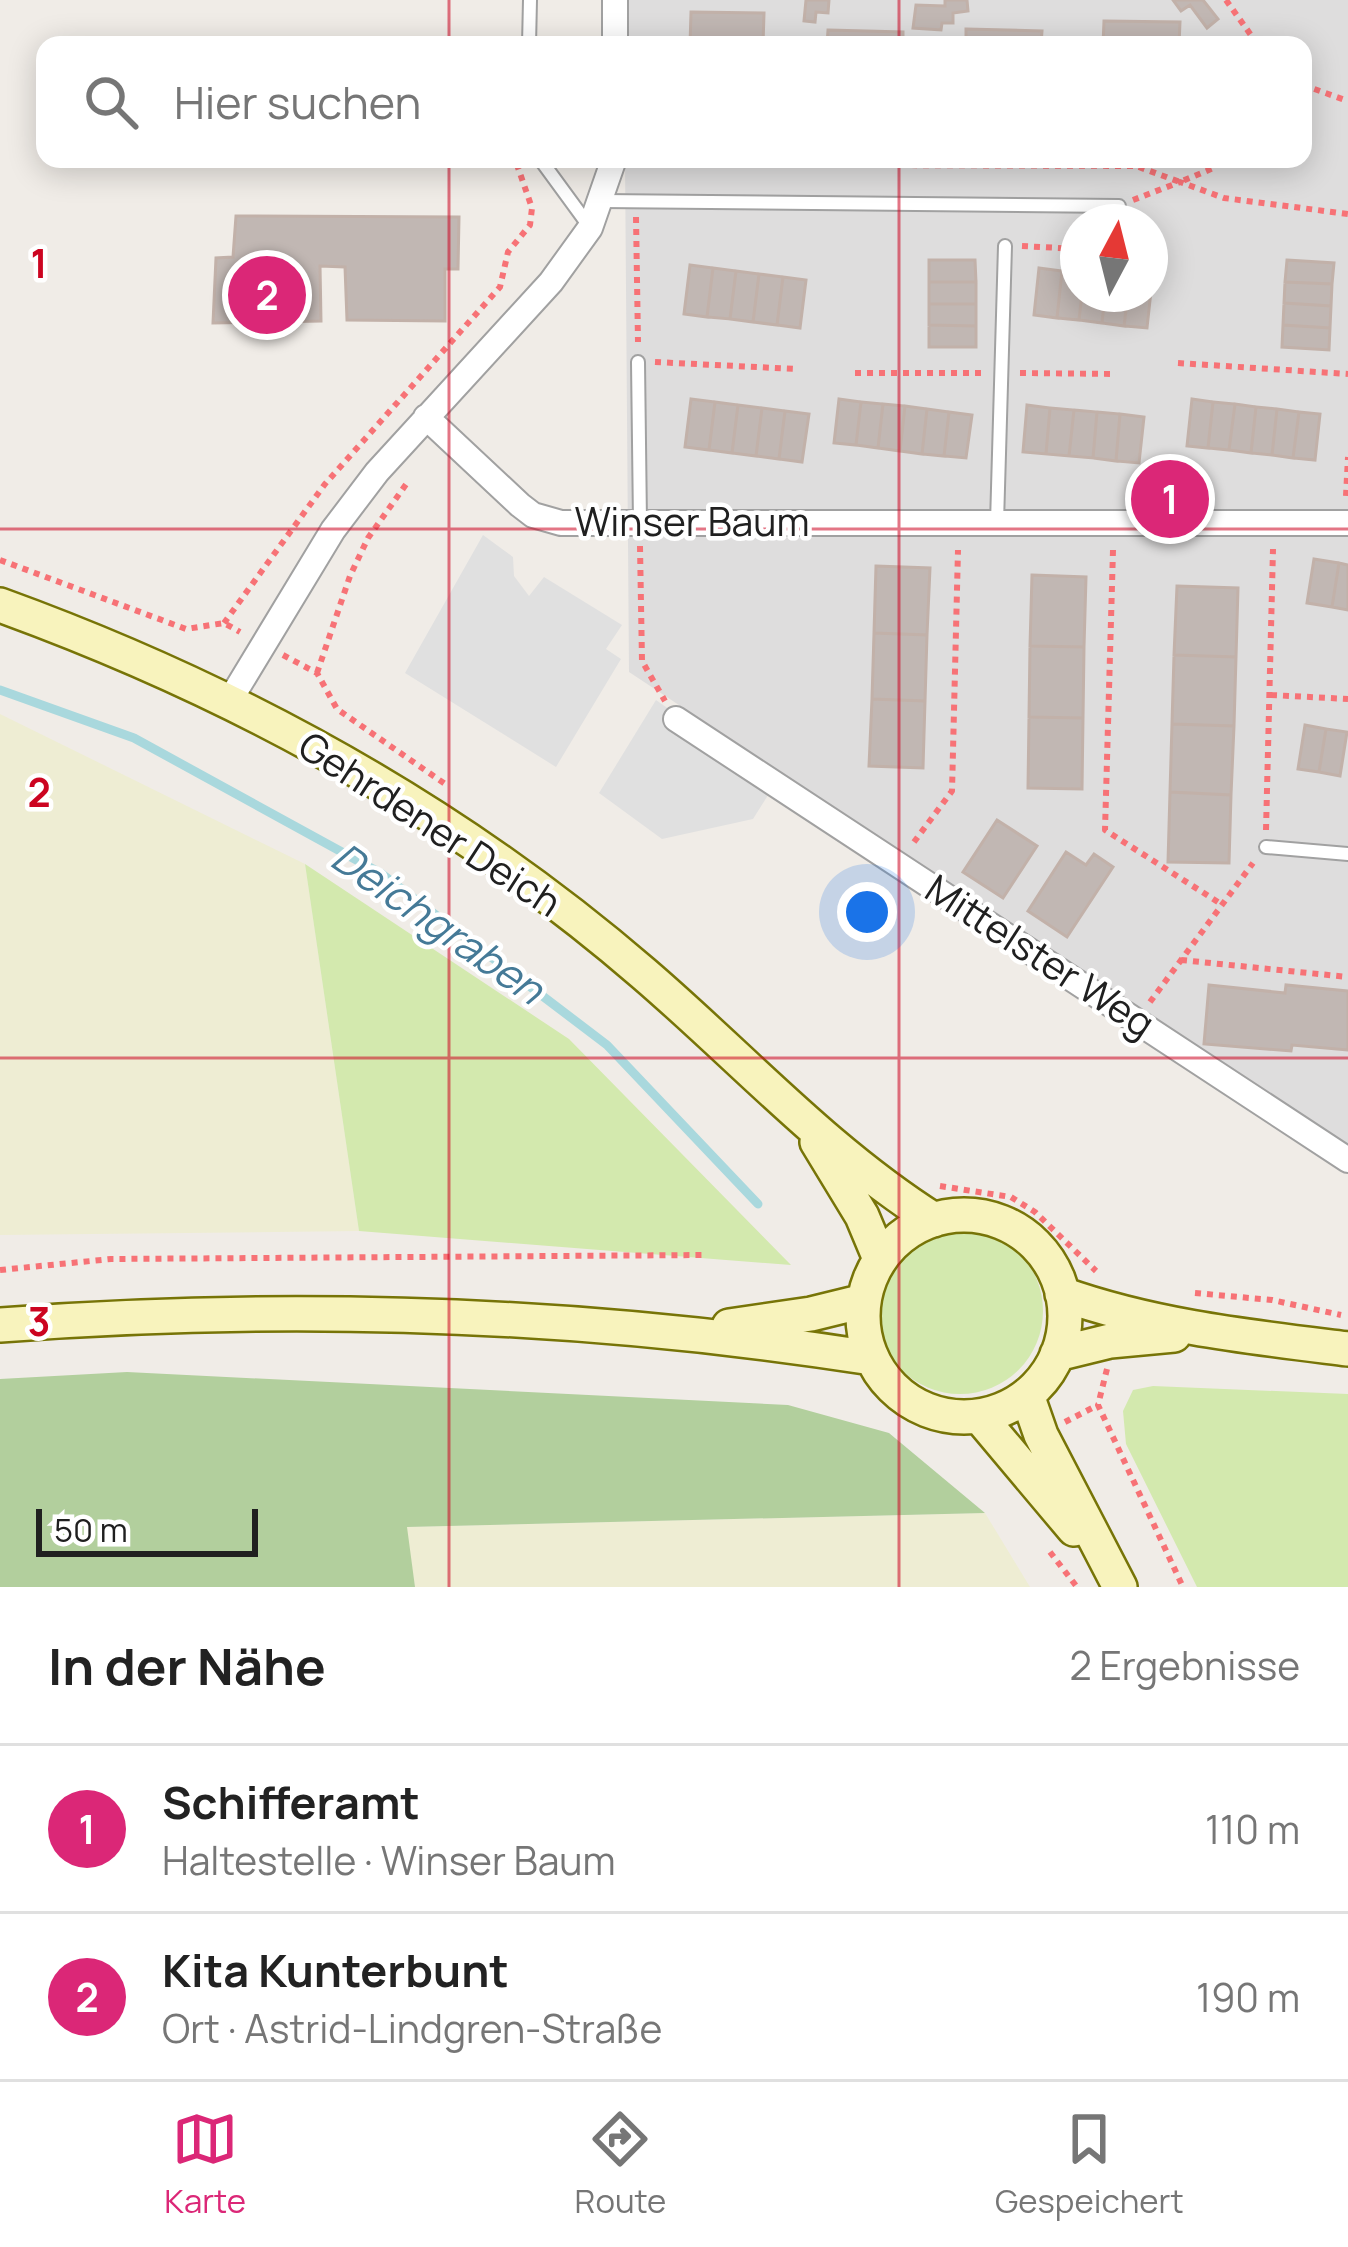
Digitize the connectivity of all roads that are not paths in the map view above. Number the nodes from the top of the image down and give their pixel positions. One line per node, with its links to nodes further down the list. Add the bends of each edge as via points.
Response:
1 (530, 0): 3 (lane)
2 (615, 0): 4 (street)
3 (530, 36)
4 (615, 36)
5 (547, 168): 9 (lane)
6 (612, 168): 7 (street)
7 (602, 201): 8 (lane); 9 (street)
8 (1060, 206)
9 (590, 228): 12 (street)
10 (1005, 246): 13 (lane)
11 (638, 362): 14 (lane)
12 (436, 425): 14 (street, Winser Baum, via 533,515); 17 (street, via 333,530)
13 (997, 523): 14 (street, Winser Baum); 15 (street, Winser Baum)
14 (640, 524)
15 (1347, 524)
16 (0, 605): 17 (main road, Gehrdener Deich)
17 (230, 700): 21 (main road, Gehrdener Deich, via 457,832 544,896 644,974)
18 (676, 719): 22 (street, Mittelster Weg)
19 (1266, 847): 20 (lane)
20 (1348, 854)
21 (807, 1125): 23 (main road, Gehrdener Deich); 24 (main road, Gehrdener Deich)
22 (1348, 1160)
23 (934, 1220): 24 (main road); 25 (main road, via 976,1216 1015,1229 1037,1246)
24 (880, 1259): 26 (main road)
25 (1063, 1294): 29 (main road); 31 (main road)
26 (864, 1301): 28 (main road); 32 (main road)
27 (0, 1325): 28 (main road, via 410,1315)
28 (692, 1332): 32 (main road)
29 (1211, 1332): 30 (main road); 31 (main road)
30 (1348, 1349)
31 (1058, 1354): 33 (main road)
32 (872, 1358): 34 (main road, via 905,1398 953,1416)
33 (1027, 1395): 34 (main road); 35 (main road)
34 (979, 1415): 35 (main road)
35 (1113, 1577)

